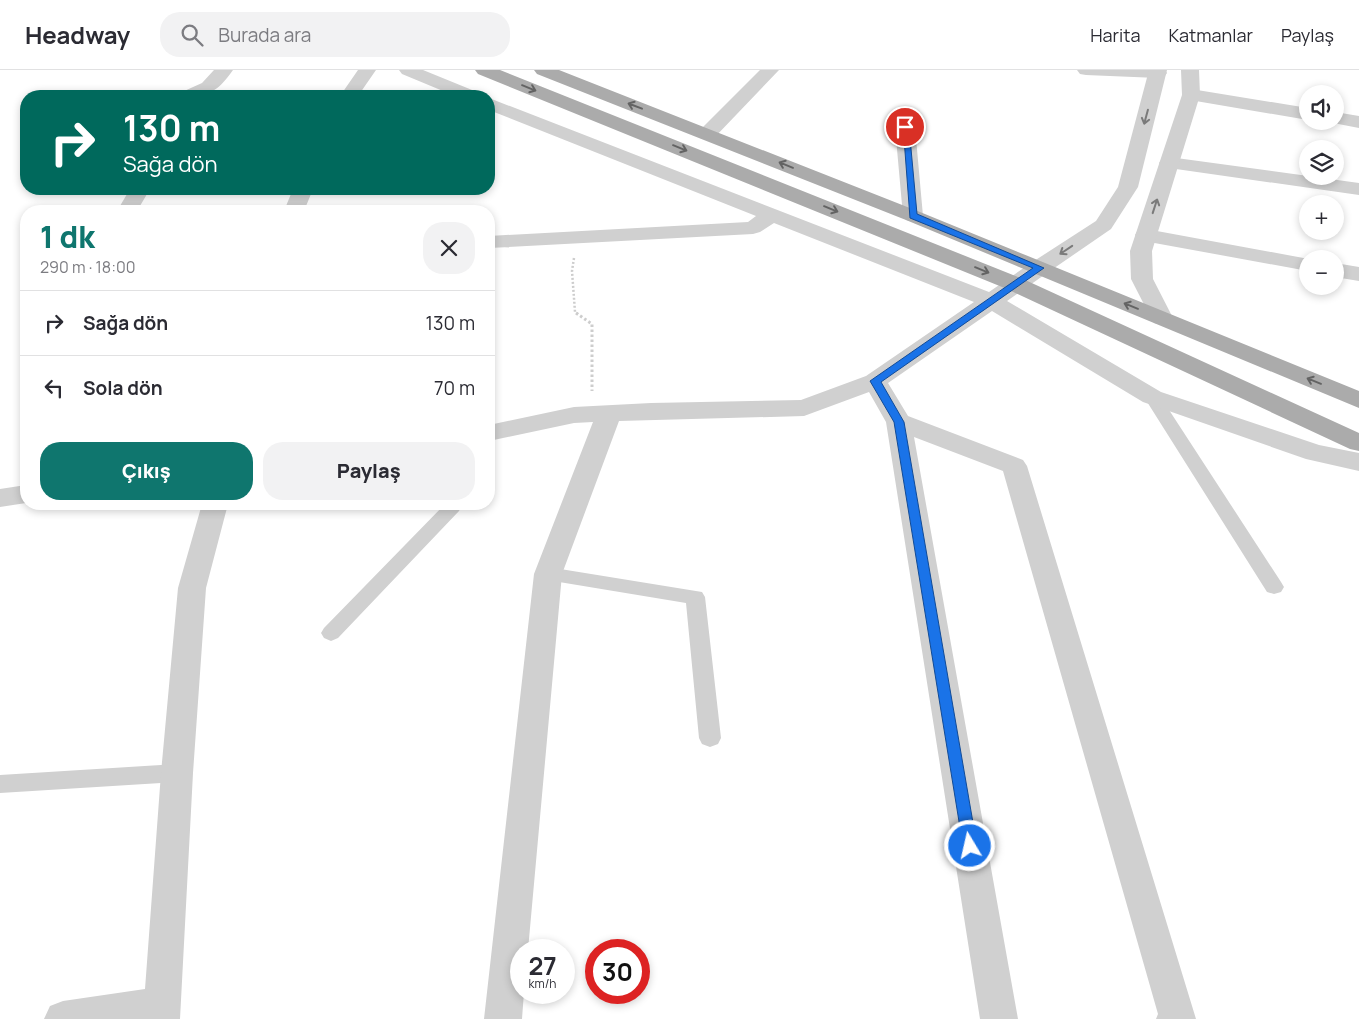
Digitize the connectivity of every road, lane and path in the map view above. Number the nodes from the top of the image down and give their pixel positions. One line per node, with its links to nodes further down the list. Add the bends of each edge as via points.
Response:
1 (224, 70): 10 (street)
2 (367, 70): 11 (street)
3 (408, 70): 12 (street)
4 (484, 70): 31 (main road, one-way to 31)
5 (544, 70): 19 (main road, one-way to 5)
6 (770, 70): 19 (street)
7 (1086, 70): 9 (street)
8 (1190, 70): 13 (street)
9 (1158, 72): 28 (street, one-way to 28, via 1128,187 1104,224)
10 (202, 90)
11 (353, 90)
12 (456, 90)
13 (1191, 95): 15 (street); 20 (street)
14 (495, 106): 22 (street)
15 (1299, 113)
16 (1344, 120): 17 (street)
17 (1359, 122)
18 (905, 127): 23 (street)
19 (707, 134): 23 (main road, one-way to 19)
20 (1169, 163): 21 (street); 24 (street, one-way to 20)
21 (1359, 190)
22 (772, 215): 25 (street, via 753,228); 32 (street)
23 (913, 216): 28 (main road)
24 (1146, 235): 27 (street); 33 (street, via 1141,251 1142,280)
25 (577, 238): 26 (street); 37 (path, via 572,271 575,312 592,324)
26 (495, 242)
27 (1299, 263)
28 (1039, 268): 31 (street); 33 (main road, one-way to 28)
29 (1344, 272): 30 (street)
30 (1359, 274)
31 (1015, 284): 32 (street); 40 (main road)
32 (991, 301): 34 (street); 35 (street)
33 (1162, 318): 36 (main road, one-way to 33)
34 (876, 381): 37 (street, via 804,408); 38 (street)
35 (1152, 397): 41 (street, via 1315,453); 47 (lane)
36 (1359, 400)
37 (601, 413): 39 (street, via 574,415); 46 (street)
38 (899, 422): 55 (street); 56 (street, via 1014,466 1178,1018)
39 (495, 432)
40 (1359, 443)
41 (1359, 462)
42 (20, 495): 43 (street)
43 (0, 498)
44 (213, 510): 50 (street, via 192,588)
45 (450, 510): 48 (lane)
46 (548, 574): 49 (lane, via 695,597); 54 (street)
47 (1274, 588)
48 (331, 633)
49 (710, 738)
50 (177, 773): 51 (lane); 52 (street)
51 (0, 784)
52 (161, 1011): 53 (street)
53 (63, 1019)
54 (503, 1019)
55 (999, 1019)
56 (1175, 1019)

